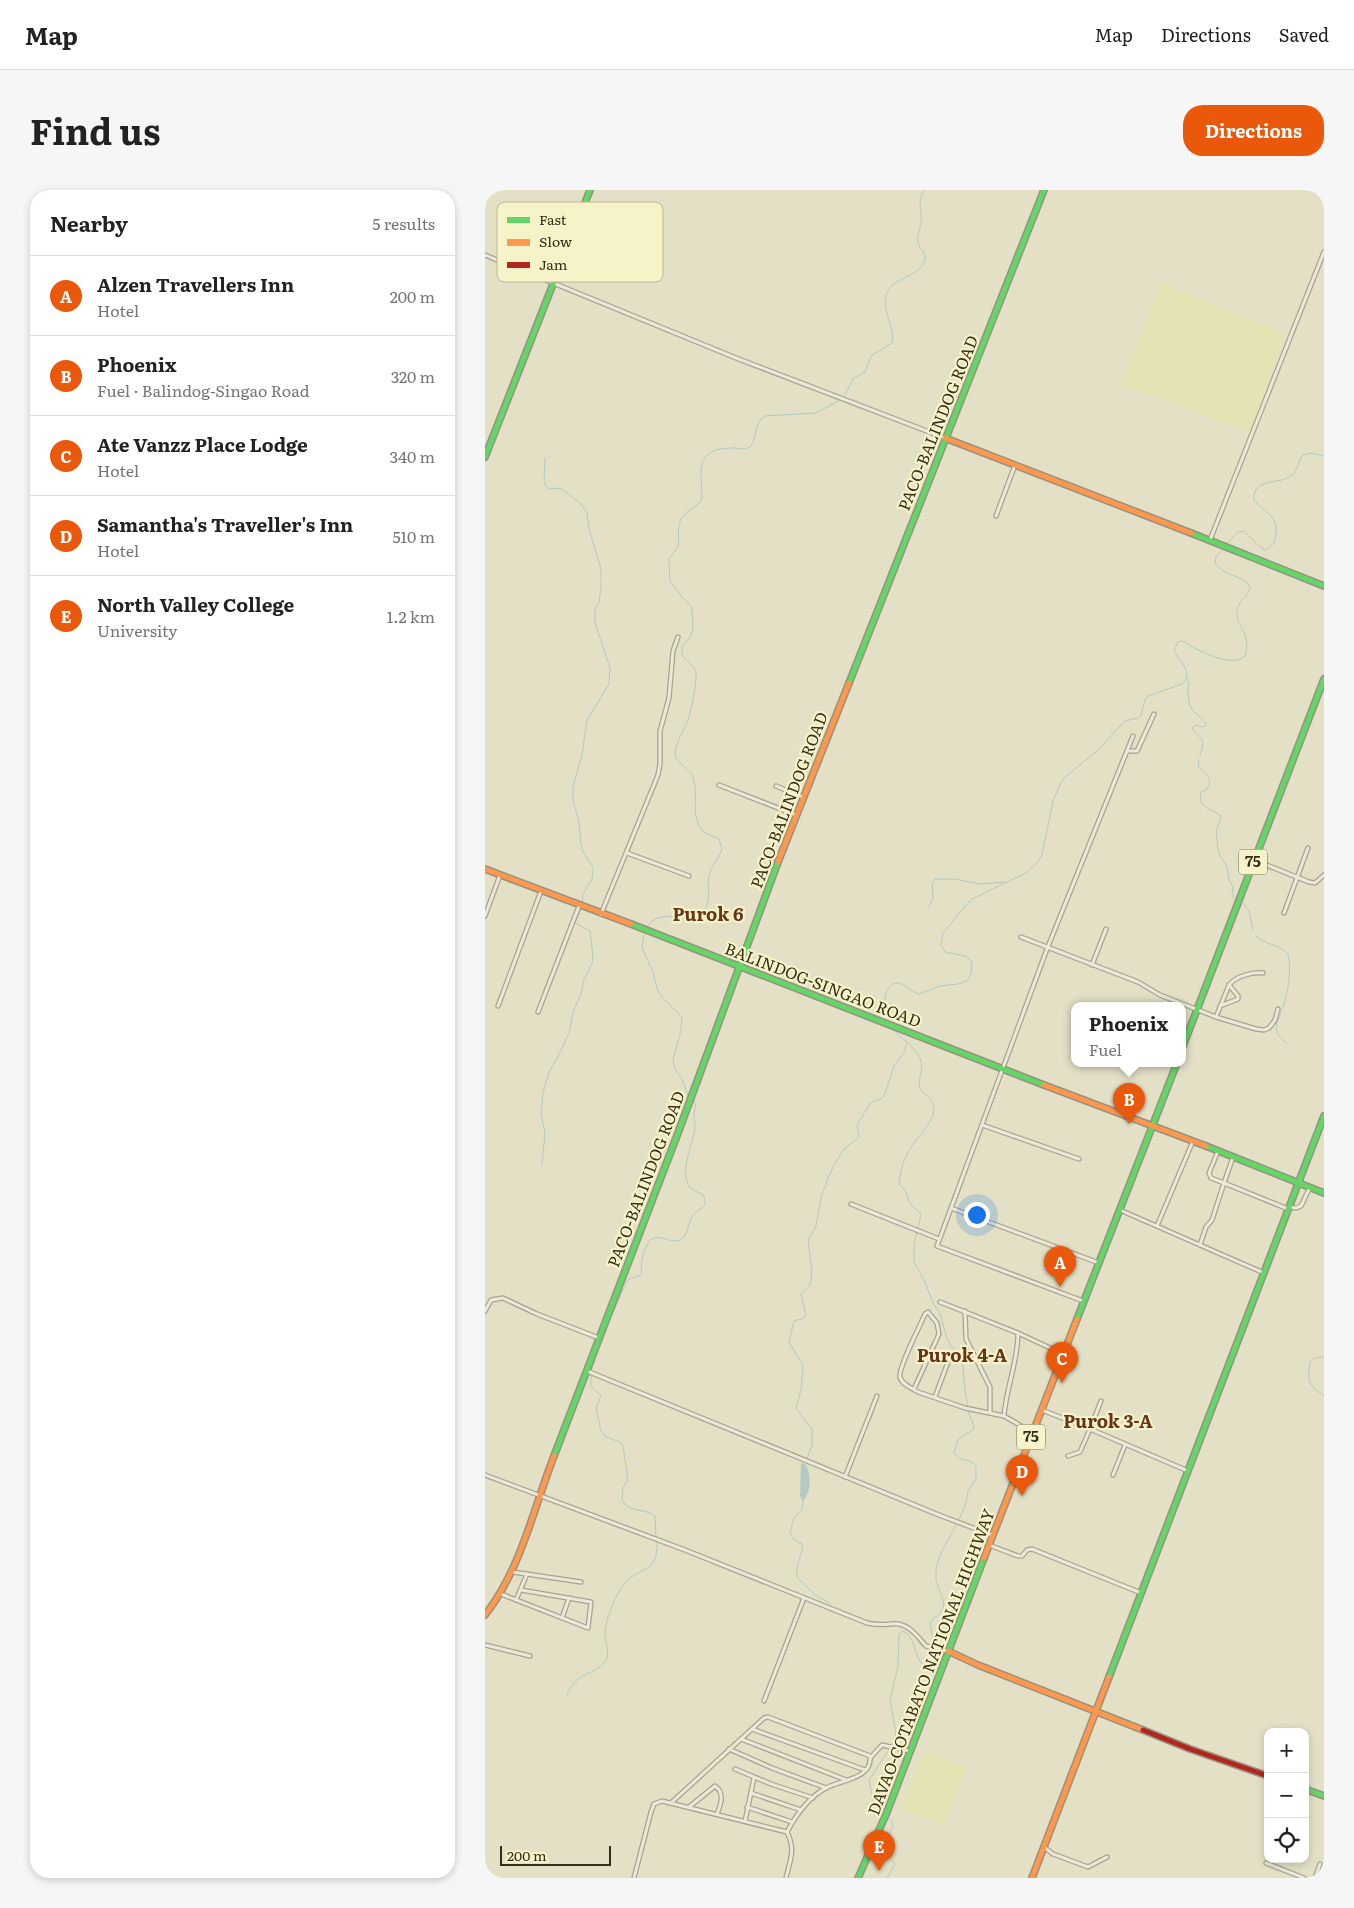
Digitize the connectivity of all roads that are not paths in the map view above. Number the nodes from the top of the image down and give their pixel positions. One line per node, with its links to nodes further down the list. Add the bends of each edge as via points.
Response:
1 (590, 190): 3 (main road)
2 (1045, 190): 8 (main road, PACO-BALINDOG ROAD)
3 (585, 202)
4 (1324, 252): 12 (street)
5 (485, 255): 6 (street)
6 (497, 260)
7 (553, 283): 8 (street); 9 (main road)
8 (945, 438): 10 (main road); 21 (main road, PACO-BALINDOG ROAD)
9 (485, 457)
10 (1015, 465): 11 (street); 12 (main road)
11 (996, 516)
12 (1210, 540): 13 (main road)
13 (1324, 586)
14 (678, 637): 24 (street, via 673,652 669,698 659,730 658,776)
15 (1324, 679): 25 (main road, 75)
16 (1154, 714): 18 (street, via 1137,751)
17 (1133, 736): 18 (street)
18 (1127, 751): 38 (street)
19 (719, 785): 22 (street)
20 (776, 786): 21 (street)
21 (803, 797): 22 (main road, PACO-BALINDOG ROAD)
22 (796, 815): 39 (main road, PACO-BALINDOG ROAD)
23 (1308, 848): 30 (street)
24 (627, 853): 29 (street); 34 (street)
25 (1254, 860): 30 (street); 47 (main road, 75)
26 (485, 870): 27 (main road, BALINDOG-SINGAO ROAD)
27 (500, 875): 31 (main road, BALINDOG-SINGAO ROAD); 35 (street)
28 (1324, 875): 30 (street, via 1315,882)
29 (689, 876)
30 (1297, 878): 33 (street)
31 (541, 891): 32 (main road, BALINDOG-SINGAO ROAD); 45 (street)
32 (579, 906): 34 (main road, BALINDOG-SINGAO ROAD); 49 (street)
33 (1284, 913)
34 (601, 914): 39 (main road, BALINDOG-SINGAO ROAD)
35 (485, 916)
36 (1106, 929): 40 (street)
37 (1021, 937): 38 (street)
38 (1047, 949): 40 (street); 53 (street)
39 (739, 965): 53 (main road, BALINDOG-SINGAO ROAD); 79 (main road, PACO-BALINDOG ROAD)
40 (1092, 965): 43 (street)
41 (1263, 973): 42 (street, via 1250,973)
42 (1229, 985): 46 (street); 46 (street, via 1239,999)
43 (1180, 1002)
44 (1186, 1004): 47 (street)
45 (498, 1006)
46 (1220, 1006): 50 (street)
47 (1197, 1008): 50 (street); 51 (main road, 75)
48 (1278, 1009): 50 (street, via 1272,1024 1264,1030)
49 (538, 1012)
50 (1216, 1017)
51 (1186, 1038)
52 (1175, 1067): 55 (main road, DAVAO-COTABATO NATIONAL HIGHWAY / 75)
53 (1002, 1069): 55 (main road, BALINDOG-SINGAO ROAD); 56 (street)
54 (1324, 1116): 61 (main road)
55 (1152, 1124): 57 (main road, BALINDOG-SINGAO ROAD); 68 (main road, DAVAO-COTABATO NATIONAL HIGHWAY / 75)
56 (982, 1125): 60 (street); 66 (street)
57 (1193, 1141): 58 (main road, BALINDOG-SINGAO ROAD); 69 (street)
58 (1218, 1151): 59 (main road, BALINDOG-SINGAO ROAD); 62 (street, via 1209,1176)
59 (1233, 1157): 61 (main road, BALINDOG-SINGAO ROAD); 62 (street)
60 (1079, 1159)
61 (1299, 1182): 63 (main road, BALINDOG-SINGAO ROAD); 67 (main road)
62 (1224, 1183): 67 (street); 71 (street)
63 (1310, 1187): 64 (main road, BALINDOG-SINGAO ROAD); 67 (street, via 1301,1206)
64 (1324, 1193)
65 (851, 1204): 70 (street)
66 (951, 1208): 70 (street); 72 (street)
67 (1289, 1208): 73 (main road)
68 (1119, 1210): 69 (street); 72 (main road, DAVAO-COTABATO NATIONAL HIGHWAY / 75)
69 (1157, 1226): 71 (street)
70 (939, 1238): 74 (street, via 937,1246)
71 (1200, 1245): 73 (street)
72 (1099, 1263): 74 (main road, DAVAO-COTABATO NATIONAL HIGHWAY / 75)
73 (1264, 1273): 94 (main road)
74 (1084, 1301): 80 (main road, DAVAO-COTABATO NATIONAL HIGHWAY / 75)
75 (940, 1302): 77 (street)
76 (485, 1311): 79 (street, via 491,1300 503,1298)
77 (965, 1311): 78 (street); 88 (street, via 966,1339 990,1386)
78 (1018, 1333): 80 (street); 89 (street)
79 (599, 1338): 82 (main road, PACO-BALINDOG ROAD)
80 (1063, 1354): 87 (main road, DAVAO-COTABATO NATIONAL HIGHWAY / 75)
81 (949, 1362): 85 (street)
82 (587, 1370): 97 (street); 98 (main road, PACO-BALINDOG ROAD)
83 (914, 1389): 83 (street, via 939,1334 937,1323 928,1312 900,1375 901,1381); 85 (street)
84 (877, 1396): 97 (street)
85 (935, 1398): 88 (street, via 969,1410)
86 (1101, 1401): 90 (street)
87 (1041, 1410): 90 (street); 91 (main road, DAVAO-COTABATO NATIONAL HIGHWAY / 75)
88 (990, 1413): 89 (street)
89 (1004, 1416): 91 (street)
90 (1090, 1430): 92 (street); 93 (street, via 1080,1452)
91 (1033, 1433): 99 (main road, DAVAO-COTABATO NATIONAL HIGHWAY / 75)
92 (1125, 1445): 94 (street); 96 (street)
93 (1068, 1456)
94 (1188, 1471): 105 (main road)
95 (485, 1475): 98 (street)
96 (1113, 1475)
97 (845, 1476): 99 (street)
98 (539, 1495): 101 (main road, PACO-BALINDOG ROAD); 108 (street)
99 (992, 1535): 100 (main road, DAVAO-COTABATO NATIONAL HIGHWAY / 75)
100 (989, 1544): 105 (street, via 1018,1556 1032,1549); 114 (main road, DAVAO-COTABATO NATIONAL HIGHWAY / 75)
101 (511, 1571): 102 (street); 106 (main road, PACO-BALINDOG ROAD)
102 (527, 1574): 103 (street); 104 (street)
103 (581, 1582)
104 (521, 1590): 107 (street); 109 (street)
105 (1142, 1593): 117 (main road)
106 (501, 1594): 109 (street); 110 (main road, PACO-BALINDOG ROAD)
107 (569, 1598): 112 (street); 112 (street, via 591,1602 588,1628)
108 (804, 1598): 114 (street, via 867,1623 905,1626 926,1646); 116 (street)
109 (517, 1600): 112 (street)
110 (488, 1608): 111 (main road, PACO-BALINDOG ROAD)
111 (485, 1615)
112 (562, 1618)
113 (485, 1645): 115 (street)
114 (948, 1651): 117 (main road); 121 (main road, DAVAO-COTABATO NATIONAL HIGHWAY / 75)
115 (530, 1656)
116 (764, 1701)
117 (1097, 1710): 125 (main road, via 1190,1749); 141 (main road)
118 (751, 1729): 119 (street); 122 (street, via 768,1718); 124 (street)
119 (741, 1739): 120 (street); 127 (street)
120 (729, 1749): 128 (street); 133 (street)
121 (909, 1752): 122 (street, via 882,1745); 147 (main road, DAVAO-COTABATO NATIONAL HIGHWAY / 75)
122 (871, 1758): 124 (street)
123 (735, 1769): 126 (street)
124 (865, 1770): 127 (street, via 860,1776)
125 (1264, 1775)
126 (754, 1778): 130 (street); 132 (street)
127 (845, 1780): 128 (street)
128 (826, 1788): 132 (street)
129 (1309, 1790): 131 (main road)
130 (751, 1793): 135 (street); 136 (street)
131 (1324, 1796)
132 (813, 1798): 136 (street)
133 (672, 1802): 134 (street); 145 (street, via 662,1800 654,1804)
134 (689, 1807): 137 (street); 137 (street, via 716,1786 721,1797)
135 (747, 1807): 138 (street); 139 (street)
136 (801, 1810): 139 (street)
137 (717, 1814): 138 (street)
138 (745, 1821): 140 (street)
139 (792, 1822): 140 (street)
140 (787, 1832): 146 (street, via 793,1848)
141 (1044, 1848): 142 (street, via 1088,1867); 148 (main road)
142 (1107, 1857)
143 (1265, 1863): 149 (street)
144 (1320, 1864): 150 (street)
145 (634, 1878)
146 (786, 1878)
147 (858, 1878)
148 (1032, 1878)
149 (1304, 1878)
150 (1315, 1878)

